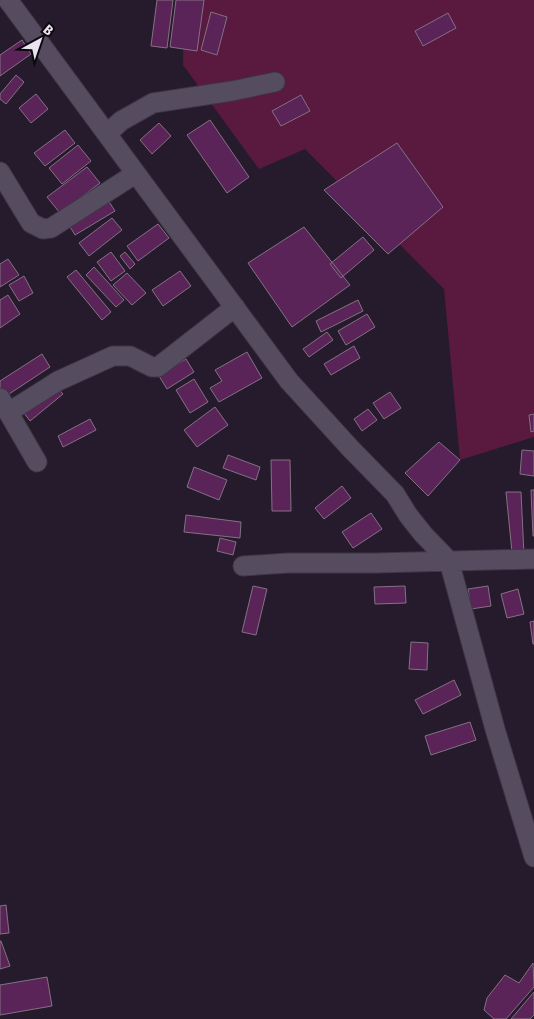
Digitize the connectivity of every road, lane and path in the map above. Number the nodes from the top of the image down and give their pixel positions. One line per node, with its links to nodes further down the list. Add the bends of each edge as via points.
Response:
1 (8, 0): 3 (street)
2 (275, 82): 3 (street, via 153,103 121,121)
3 (107, 134): 5 (street)
4 (0, 172): 5 (street, via 31,223 43,229 51,228)
5 (135, 174): 6 (street)
6 (235, 307): 7 (street, via 158,367 130,356 113,356); 10 (street, via 289,381 396,494 413,521)
7 (5, 405): 8 (street)
8 (37, 462)
9 (534, 559): 10 (street)
10 (449, 561): 11 (street, via 298,562); 12 (street)
11 (243, 566)
12 (534, 857)

